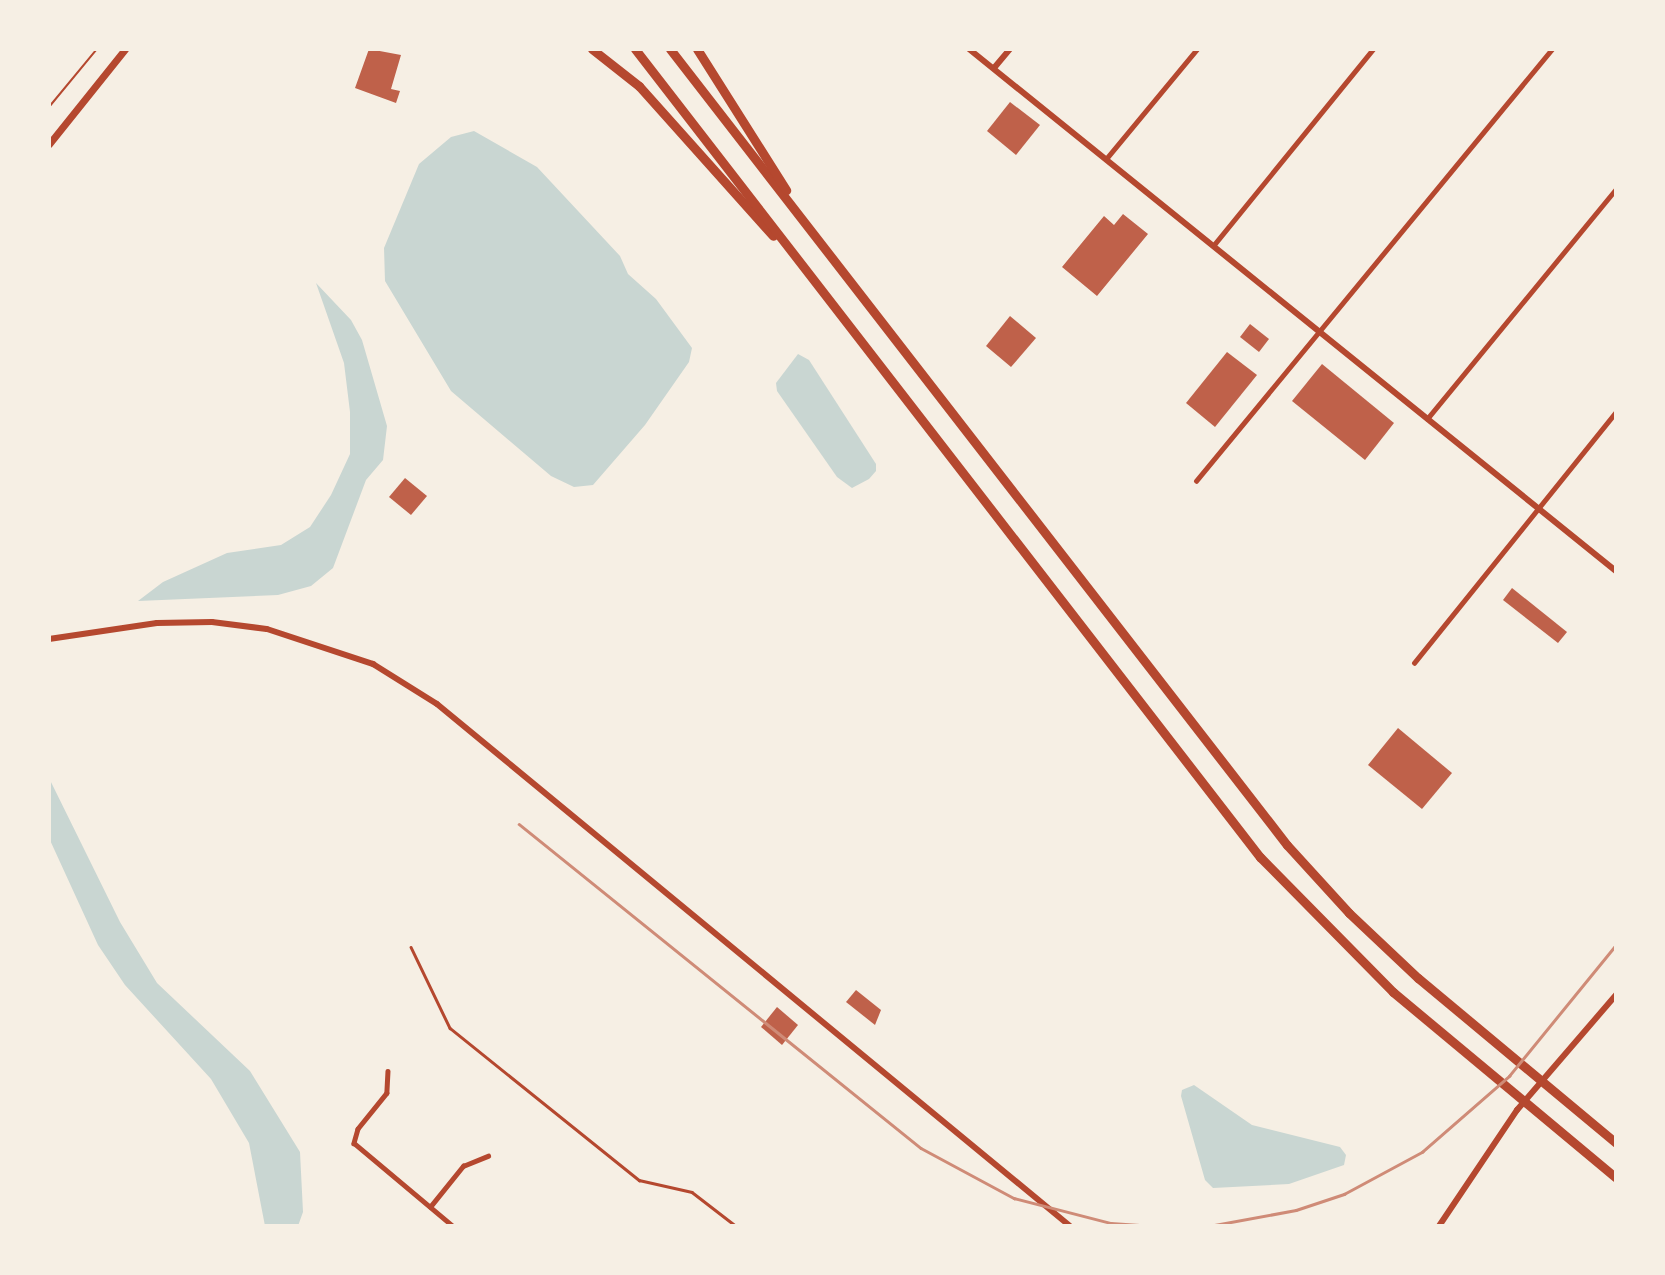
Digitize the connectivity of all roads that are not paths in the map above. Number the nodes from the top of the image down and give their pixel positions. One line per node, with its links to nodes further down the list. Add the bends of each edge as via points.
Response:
1 (125, 49): 12 (main road)
2 (592, 49): 17 (highway, via 661,109)
3 (635, 49): 17 (highway)
4 (670, 49): 15 (highway)
5 (697, 49): 15 (highway)
6 (970, 49): 11 (main road)
7 (1010, 49): 11 (main road)
8 (1197, 49): 13 (street)
9 (1373, 49): 16 (street)
10 (1552, 49): 18 (street)
11 (993, 68): 13 (main road)
12 (49, 144)
13 (1106, 159): 16 (main road)
14 (1616, 188): 20 (street)
15 (819, 241): 29 (highway, via 1287,845 1349,913)
16 (1213, 246): 18 (main road)
17 (822, 290): 31 (highway, via 1260,857 1322,924 1466,1056)
18 (1319, 331): 20 (main road); 21 (street)
19 (1616, 411): 22 (street)
20 (1427, 419): 22 (main road)
21 (1196, 481)
22 (1539, 509): 23 (main road); 25 (street)
23 (1616, 571)
24 (49, 639): 35 (main road, via 157,624 212,622 267,629 373,663 437,704)
25 (1414, 663)
26 (411, 947): 34 (lane, via 450,1028 639,1180 692,1192)
27 (1616, 995): 36 (main road, via 1517,1110)
28 (388, 1071): 32 (street, via 387,1093 358,1129 354,1143)
29 (1616, 1143)
30 (488, 1156): 32 (street, via 463,1166)
31 (1616, 1178)
32 (430, 1207): 33 (street)
33 (453, 1226)
34 (736, 1226)
35 (1070, 1226)
36 (1440, 1226)

